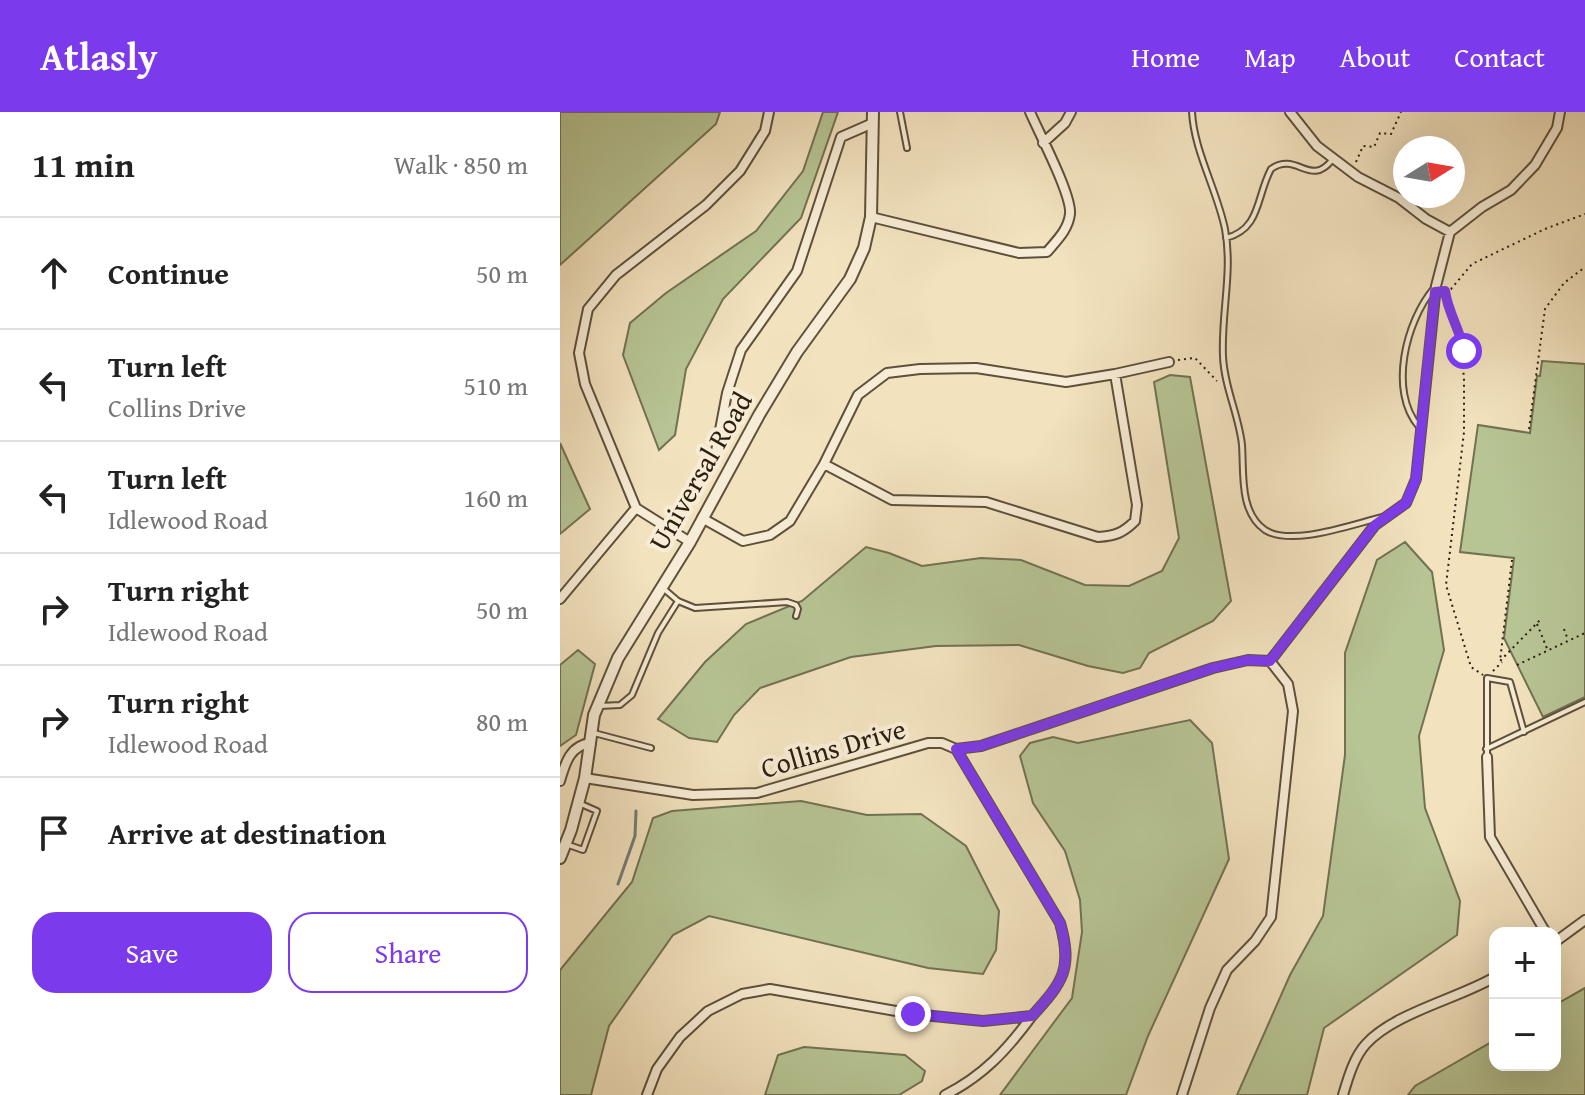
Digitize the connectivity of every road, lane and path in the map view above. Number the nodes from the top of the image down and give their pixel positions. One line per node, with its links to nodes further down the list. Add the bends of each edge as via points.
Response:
1 (769, 112): 27 (street, via 765,131 740,171 706,205 616,275 588,309 579,353 585,384)
2 (900, 112): 11 (lane)
3 (1030, 112): 10 (street)
4 (1071, 112): 10 (street)
5 (1192, 112): 17 (lane)
6 (1290, 112): 12 (street)
7 (1401, 112): 13 (path, via 1391,134 1380,133 1374,147 1363,146)
8 (1560, 112): 16 (street, via 1557,128 1535,165 1511,190)
9 (873, 118): 15 (street, Universal Road); 25 (street, via 841,137 797,271 741,350)
10 (1043, 143): 15 (street, via 1071,213 1064,233 1047,252 1019,253)
11 (907, 148)
12 (1333, 159): 13 (street); 17 (lane, via 1313,173 1290,162 1271,169 1249,228)
13 (1351, 172): 16 (street)
14 (1585, 214): 19 (path, via 1472,264 1451,289)
15 (871, 217): 29 (street, Universal Road, via 850,279 790,365)
16 (1450, 232): 19 (street)
17 (1226, 238): 22 (lane)
18 (1585, 267): 24 (path, via 1553,294 1545,309)
19 (1439, 290): 23 (street); 23 (lane, via 1418,310 1411,326 1403,376 1406,405); 43 (path, via 1460,332 1464,379 1464,432 1446,585 1471,667)
20 (1169, 362): 21 (street); 22 (path, via 1195,358 1215,381)
21 (1115, 374): 26 (street, via 1066,382 976,368 887,373 858,395); 26 (street, via 1137,505 1135,521 1113,536 1098,537 986,502 892,500)
22 (1226, 379): 28 (lane, via 1241,432 1247,508 1263,529 1292,538)
23 (1421, 429): 28 (street, via 1416,479 1406,503)
24 (1529, 429)
25 (716, 451)
26 (824, 464): 29 (street, via 790,521 770,535 743,541)
27 (636, 508): 30 (street); 33 (street)
28 (1389, 515): 40 (street, via 1375,525)
29 (702, 518): 30 (street, Universal Road)
30 (690, 542): 32 (street, Universal Road)
31 (1512, 560): 41 (path)
32 (662, 587): 34 (lane); 45 (street, Universal Road, via 618,658)
33 (560, 599)
34 (678, 601): 35 (lane, via 695,608 787,602 796,605); 45 (lane, via 632,695 620,705)
35 (796, 616)
36 (1564, 629): 38 (path)
37 (1585, 633): 38 (path)
38 (1569, 641): 39 (path)
39 (1548, 651): 41 (path, via 1538,622); 42 (path)
40 (1270, 661): 49 (street, Collins Drive, via 1213,668 981,746); 63 (street, via 1288,684 1293,711 1271,917 1227,970)
41 (1502, 662): 43 (path)
42 (1517, 665)
43 (1487, 678): 46 (lane, via 1510,682); 50 (lane)
44 (1585, 702): 46 (lane)
45 (598, 706): 47 (street, Universal Road)
46 (1524, 732): 50 (lane)
47 (592, 738): 48 (lane, via 631,740); 51 (street, Universal Road); 52 (street, via 573,751)
48 (651, 748)
49 (956, 749): 51 (street, Collins Drive, via 928,743 757,793 693,795); 60 (street, via 1060,923 1068,949 1062,979)
50 (1486, 753): 57 (street, via 1490,837)
51 (585, 778): 53 (street, Universal Road)
52 (560, 781)
53 (578, 803): 54 (street, Universal Road); 54 (lane, via 597,811 583,850)
54 (566, 844): 55 (street, Universal Road)
55 (560, 858)
56 (1585, 920): 58 (street)
57 (1542, 927)
58 (1561, 938)
59 (1489, 980): 64 (street, via 1389,1024 1365,1045)
60 (1032, 1016): 61 (street, via 983,1021 770,989 742,994 708,1011 680,1037 657,1069); 62 (street, via 992,1065)
61 (647, 1095)
62 (945, 1095)
63 (1182, 1095)
64 (1343, 1095)

